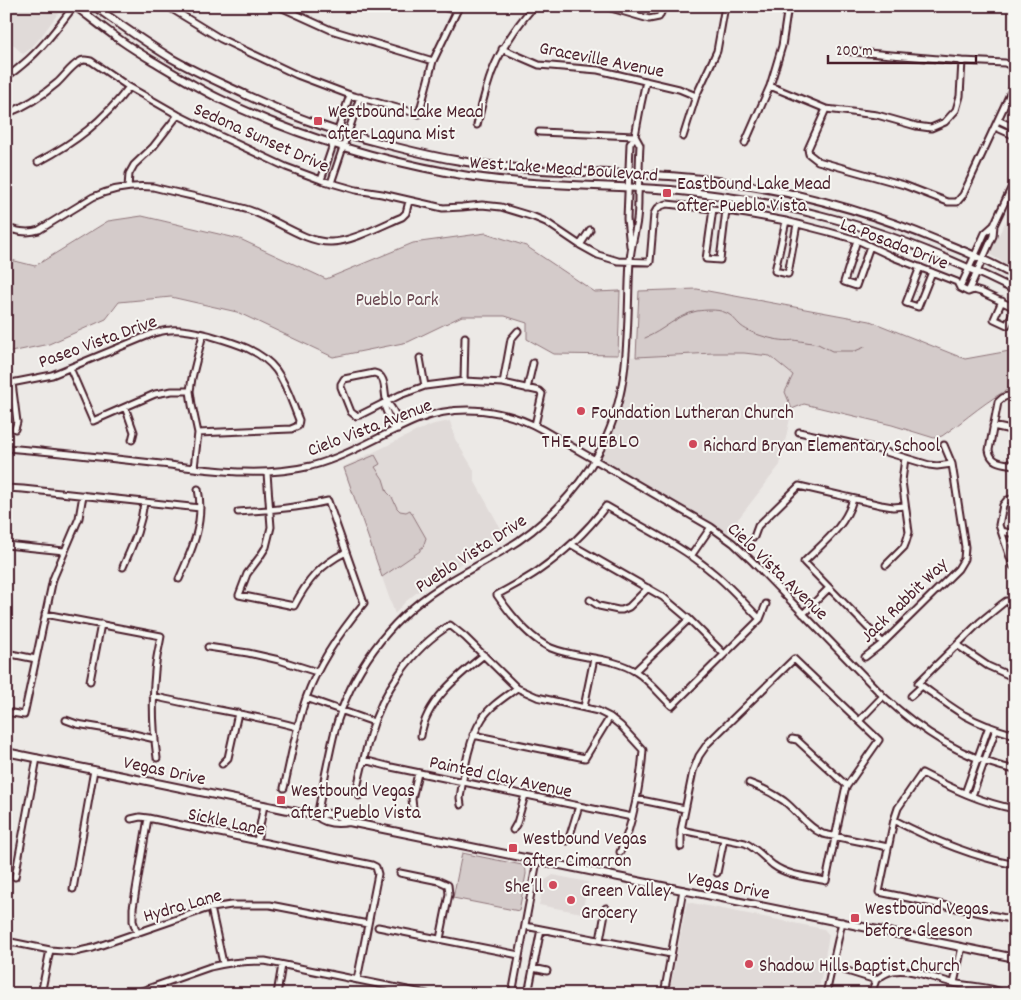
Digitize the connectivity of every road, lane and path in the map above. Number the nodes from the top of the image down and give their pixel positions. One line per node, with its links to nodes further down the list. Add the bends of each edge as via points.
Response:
1 (74, 6): 17 (street, via 41,48); 38 (main road, West Lake Mead Boulevard, via 126,44 219,98 267,120)
2 (94, 6): 32 (main road, West Lake Mead Boulevard, via 189,68 272,106)
3 (168, 6): 22 (street, via 221,39 297,75)
4 (278, 6): 14 (street, via 331,30)
5 (439, 6): 11 (street)
6 (534, 6): 12 (street)
7 (604, 6): 8 (street, via 649,19 659,17)
8 (664, 6)
9 (725, 6): 23 (street, via 717,51)
10 (788, 6): 20 (street, via 782,46)
11 (458, 9): 14 (street)
12 (502, 49): 18 (street, Graceville Avenue, via 539,65 598,70); 29 (street, via 487,85)
13 (844, 51): 15 (street)
14 (433, 62): 24 (street, via 419,114)
15 (962, 62): 16 (street, via 1005,63); 25 (street, via 956,110 945,122 931,128 877,115)
16 (1015, 68)
17 (6, 76)
18 (646, 80): 23 (street, Graceville Avenue); 35 (street, Pueblo Vista Drive)
19 (1015, 84): 28 (street)
20 (770, 86): 25 (street); 39 (street)
21 (129, 87): 26 (street, Sedona Sunset Drive, via 91,61 84,60 47,91); 27 (street, Sedona Sunset Drive); 41 (street, via 102,118 73,142)
22 (350, 94): 24 (street); 32 (street)
23 (696, 96): 37 (street)
24 (360, 97): 34 (street)
25 (826, 109): 30 (street, via 808,149 818,161 904,185 948,202 957,202 964,195)
26 (6, 114)
27 (178, 115): 44 (street, Sedona Sunset Drive, via 286,167); 47 (street, via 134,165)
28 (998, 120): 30 (street); 31 (street)
29 (477, 125)
30 (995, 127): 36 (street)
31 (1015, 128)
32 (338, 131): 34 (main road, West Lake Mead Boulevard); 38 (street)
33 (539, 132): 35 (street)
34 (347, 134): 40 (street); 42 (main road, West Lake Mead Boulevard, via 457,160 518,169)
35 (635, 136): 42 (street, Pueblo Vista Drive, via 630,144); 43 (street, Pueblo Vista Drive, via 640,145)
36 (1015, 136)
37 (683, 137)
38 (334, 143): 40 (main road, West Lake Mead Boulevard); 44 (street)
39 (744, 143)
40 (343, 146): 46 (street); 48 (main road, West Lake Mead Boulevard, via 396,162 454,174 517,182)
41 (38, 162)
42 (629, 174): 43 (main road, West Lake Mead Boulevard); 48 (street, Pueblo Vista Drive)
43 (639, 175): 49 (street, Pueblo Vista Drive); 62 (main road, West Lake Mead Boulevard, via 746,185 823,202 914,230)
44 (321, 180): 46 (street, Sedona Sunset Drive)
45 (1015, 180): 55 (street)
46 (331, 183): 50 (street, Sedona Sunset Drive)
47 (128, 186): 50 (street, via 152,187 250,210 312,239 326,242 346,240 402,217); 56 (street, via 93,197 34,232)
48 (628, 188): 49 (main road, West Lake Mead Boulevard); 61 (street, Pueblo Vista Drive)
49 (638, 188): 61 (street, Pueblo Vista Drive); 66 (main road, West Lake Mead Boulevard, via 750,200 820,215 909,243)
50 (409, 200): 59 (street, Sedona Sunset Drive, via 443,208 502,207 534,216)
51 (713, 209): 52 (street, La Posada Drive); 52 (street, via 706,259 720,260); 64 (street, La Posada Drive, via 660,206 654,214 650,262)
52 (726, 210): 53 (street, La Posada Drive)
53 (786, 221): 54 (street, La Posada Drive); 54 (street, via 775,271 788,274)
54 (797, 224): 58 (street, La Posada Drive)
55 (994, 225): 62 (street, via 985,233); 63 (street)
56 (6, 228)
57 (590, 230): 59 (street)
58 (857, 240): 60 (street, La Posada Drive); 60 (street, via 844,282 856,286)
59 (580, 245): 64 (street, Sedona Sunset Drive, via 602,257)
60 (870, 246): 65 (street, La Posada Drive)
61 (631, 252): 64 (street, Pueblo Vista Drive)
62 (975, 255): 63 (main road, West Lake Mead Boulevard); 66 (street)
63 (983, 259): 67 (street); 69 (main road, West Lake Mead Boulevard)
64 (630, 262): 101 (street, Pueblo Vista Drive, via 627,357 623,380 611,425)
65 (920, 267): 68 (street, La Posada Drive); 68 (street, via 906,302 918,307)
66 (969, 268): 67 (main road, West Lake Mead Boulevard); 70 (street)
67 (977, 271): 71 (main road, West Lake Mead Boulevard); 72 (street)
68 (932, 272): 70 (street, La Posada Drive, via 957,282)
69 (1015, 276)
70 (960, 288): 72 (street, La Posada Drive)
71 (1015, 290)
72 (968, 292): 73 (street, La Posada Drive, via 974,290)
73 (1002, 301): 74 (street, La Posada Drive); 74 (street, via 994,319 1007,325)
74 (1015, 308)
75 (518, 331): 82 (street, via 511,339)
76 (203, 334): 80 (street, Paseo Vista Drive, via 186,330 154,332); 86 (street); 96 (street, Paseo Vista Drive, via 233,342 266,360 282,380 299,420 298,426 291,429)
77 (464, 337): 81 (street)
78 (420, 358): 84 (street)
79 (532, 363): 85 (street)
80 (70, 368): 83 (street, Paseo Vista Drive); 89 (street, via 93,421)
81 (464, 381): 82 (street); 84 (street)
82 (502, 382): 85 (street)
83 (9, 384): 92 (street, via 17,422)
84 (425, 386): 88 (street)
85 (527, 389): 90 (street, via 542,394)
86 (190, 391): 89 (street, via 155,394); 96 (street)
87 (1015, 397): 91 (street, via 1008,396 998,402)
88 (386, 402): 88 (street, via 379,374 347,378 342,382 341,388 351,412 356,416); 93 (street, via 385,408 392,416 393,427)
89 (125, 408): 97 (street, via 134,432)
90 (534, 425): 93 (street, Cielo Vista Avenue, via 494,412 463,410 427,416); 101 (street, Cielo Vista Avenue)
91 (993, 426): 94 (street); 103 (street, via 988,450 990,457)
92 (15, 429)
93 (398, 429): 105 (street, Cielo Vista Avenue, via 328,460)
94 (1015, 431)
95 (798, 432): 100 (street)
96 (198, 433): 104 (street)
97 (132, 440)
98 (944, 445): 102 (street, Jack Rabbit Way)
99 (6, 448): 104 (street, Cielo Vista Avenue)
100 (905, 458): 102 (street, via 929,465); 112 (street, via 902,481)
101 (594, 459): 116 (street, Cielo Vista Avenue); 159 (street, Pueblo Vista Drive, via 568,497 539,526 438,588 401,618 365,662)
102 (952, 464): 139 (street, Jack Rabbit Way, via 964,559 958,569)
103 (1015, 465)
104 (194, 468): 105 (street, Cielo Vista Avenue)
105 (267, 473): 114 (street)
106 (6, 488): 108 (street)
107 (198, 489): 113 (street)
108 (83, 495): 111 (street); 122 (street, via 79,518)
109 (853, 499): 112 (street, via 893,507); 119 (street, via 799,486 758,526); 130 (street, via 845,520 804,562)
110 (1015, 500): 117 (street, via 1006,500 1002,505)
111 (144, 502): 113 (street); 127 (street, via 138,531)
112 (905, 506): 125 (street, via 906,542)
113 (200, 508): 128 (street, via 194,545)
114 (270, 510): 115 (street); 123 (street, via 328,500); 123 (street, via 271,527 266,547 247,574 239,595 294,606 313,576 333,558)
115 (238, 512)
116 (711, 526): 124 (street); 135 (street, Cielo Vista Avenue, via 753,562)
117 (1001, 531): 118 (street); 126 (street)
118 (1015, 534)
119 (754, 537)
120 (6, 545): 122 (street)
121 (572, 545): 124 (street, via 606,506); 129 (street); 146 (street, via 538,571 497,595 507,610 539,641 551,648)
122 (64, 551): 134 (street)
123 (346, 552): 149 (street, via 364,603)
124 (692, 556): 137 (street, via 722,580)
125 (886, 564)
126 (1014, 566)
127 (123, 567)
128 (179, 579)
129 (648, 588): 131 (street, via 622,610 599,606); 136 (street)
130 (829, 588): 135 (street); 139 (street)
131 (590, 600)
132 (1015, 601): 140 (street, via 1002,604)
133 (766, 604): 137 (street)
134 (45, 614): 138 (street); 147 (street)
135 (803, 614): 155 (street, Cielo Vista Avenue)
136 (689, 618): 143 (street); 148 (street)
137 (760, 619): 143 (street)
138 (101, 624): 151 (street); 154 (street, via 161,636)
139 (883, 643): 145 (street, Jack Rabbit Way)
140 (957, 645): 150 (street, via 988,666); 152 (street, via 918,683)
141 (208, 647): 149 (street, via 263,656)
142 (6, 653): 147 (street)
143 (724, 654): 148 (street, via 672,706)
144 (484, 655): 153 (street); 165 (street, via 450,625 427,642 407,664); 170 (street, via 451,682 427,716)
145 (865, 657)
146 (594, 658): 148 (street); 158 (street)
147 (36, 659): 160 (street, via 24,715)
148 (635, 671)
149 (317, 672): 157 (street)
150 (1015, 678)
151 (90, 681)
152 (922, 686): 156 (street); 166 (street, via 966,716)
153 (517, 688): 158 (street, via 537,698); 169 (street, via 494,706)
154 (153, 696): 161 (street); 172 (street)
155 (883, 696): 164 (street); 177 (street, Cielo Vista Avenue, via 924,730)
156 (911, 696)
157 (306, 698): 159 (street); 167 (street)
158 (584, 707): 162 (street)
159 (342, 710): 165 (street); 199 (street, Pueblo Vista Drive)
160 (6, 712)
161 (238, 713): 167 (street); 180 (street, via 228,758)
162 (610, 717): 169 (street, via 585,758); 192 (street, via 643,750)
163 (66, 720): 172 (street)
164 (859, 721): 186 (street, via 879,740); 197 (street, via 794,660 708,743 693,771)
165 (374, 722): 178 (street)
166 (989, 726): 168 (street); 177 (street)
167 (298, 727): 187 (street)
168 (996, 729): 171 (street); 179 (street)
169 (473, 735): 184 (street)
170 (421, 736)
171 (1015, 736)
172 (155, 739): 176 (street)
173 (792, 739): 186 (street)
174 (6, 752): 175 (main road, Vegas Drive)
175 (37, 758): 181 (main road, Vegas Drive); 217 (street)
176 (157, 758)
177 (976, 758): 179 (street, Cielo Vista Avenue); 188 (street)
178 (364, 760): 183 (street, Painted Clay Avenue); 190 (street, via 357,788)
179 (984, 761): 182 (street, Cielo Vista Avenue); 191 (street)
180 (222, 764)
181 (94, 770): 193 (main road, Vegas Drive); 218 (street)
182 (1015, 770)
183 (418, 773): 184 (street, Painted Clay Avenue); 196 (street)
184 (463, 782): 189 (street, Painted Clay Avenue); 194 (street)
185 (749, 783): 206 (street, via 784,801 816,831)
186 (847, 786): 206 (street)
187 (284, 788)
188 (965, 793): 191 (street); 203 (street, via 922,773 901,803)
189 (525, 795): 195 (street, Painted Clay Avenue); 204 (street)
190 (360, 796)
191 (972, 796): 198 (street)
192 (636, 799): 197 (street); 200 (street)
193 (264, 805): 199 (main road, Vegas Drive); 208 (street)
194 (461, 805)
195 (579, 806): 200 (street, Painted Clay Avenue); 209 (street)
196 (413, 808)
197 (685, 809): 205 (street)
198 (1015, 809)
199 (317, 816): 213 (main road, Vegas Drive, via 324,813 340,816 349,822)
200 (632, 817): 212 (street)
201 (131, 818): 202 (street, Sickle Lane)
202 (148, 818): 208 (street, Sickle Lane); 228 (street, via 133,908)
203 (894, 820): 211 (street); 214 (street, via 945,845)
204 (513, 830)
205 (681, 830): 207 (street); 210 (street)
206 (835, 836): 207 (street, via 826,881 785,872 751,846); 211 (street)
207 (724, 839): 216 (street)
208 (257, 841): 224 (street, Sickle Lane, via 372,864 378,874)
209 (567, 841)
210 (681, 847)
211 (888, 847): 222 (street, via 879,892)
212 (620, 852)
213 (538, 860): 219 (main road, Vegas Drive); 226 (street)
214 (1015, 865)
215 (400, 873): 229 (street, via 448,885)
216 (717, 873)
217 (15, 877)
218 (73, 890)
219 (683, 890): 223 (main road, Vegas Drive); 234 (street)
220 (211, 908): 224 (street, Hydra Lane, via 270,905); 228 (street, Hydra Lane); 237 (street)
221 (606, 908): 230 (street)
222 (1015, 920)
223 (842, 922): 232 (main road, Vegas Drive); 253 (street)
224 (368, 924): 242 (street)
225 (378, 926): 229 (street)
226 (525, 926): 227 (street); 235 (street)
227 (541, 929): 230 (street); 239 (street)
228 (137, 932): 233 (street, Hydra Lane, via 75,952)
229 (440, 939): 235 (street)
230 (600, 940): 234 (street)
231 (6, 941): 233 (street, Hydra Lane)
232 (962, 947): 236 (main road, Vegas Drive); 244 (street)
233 (50, 950): 246 (street)
234 (671, 954): 252 (street)
235 (519, 955): 250 (street)
236 (1015, 958)
237 (223, 963): 238 (street, via 264,961); 245 (street)
238 (282, 965): 242 (street); 248 (street)
239 (533, 968): 240 (street); 251 (street)
240 (547, 970)
241 (844, 970): 243 (street)
242 (358, 980): 249 (street)
243 (876, 980): 244 (street, via 895,970); 254 (street)
244 (954, 983): 255 (street)
245 (149, 991): 247 (street)
246 (41, 994)
247 (133, 994)
248 (276, 994)
249 (427, 994)
250 (512, 994)
251 (528, 994)
252 (664, 994)
253 (826, 994)
254 (871, 994)
255 (1006, 994)

